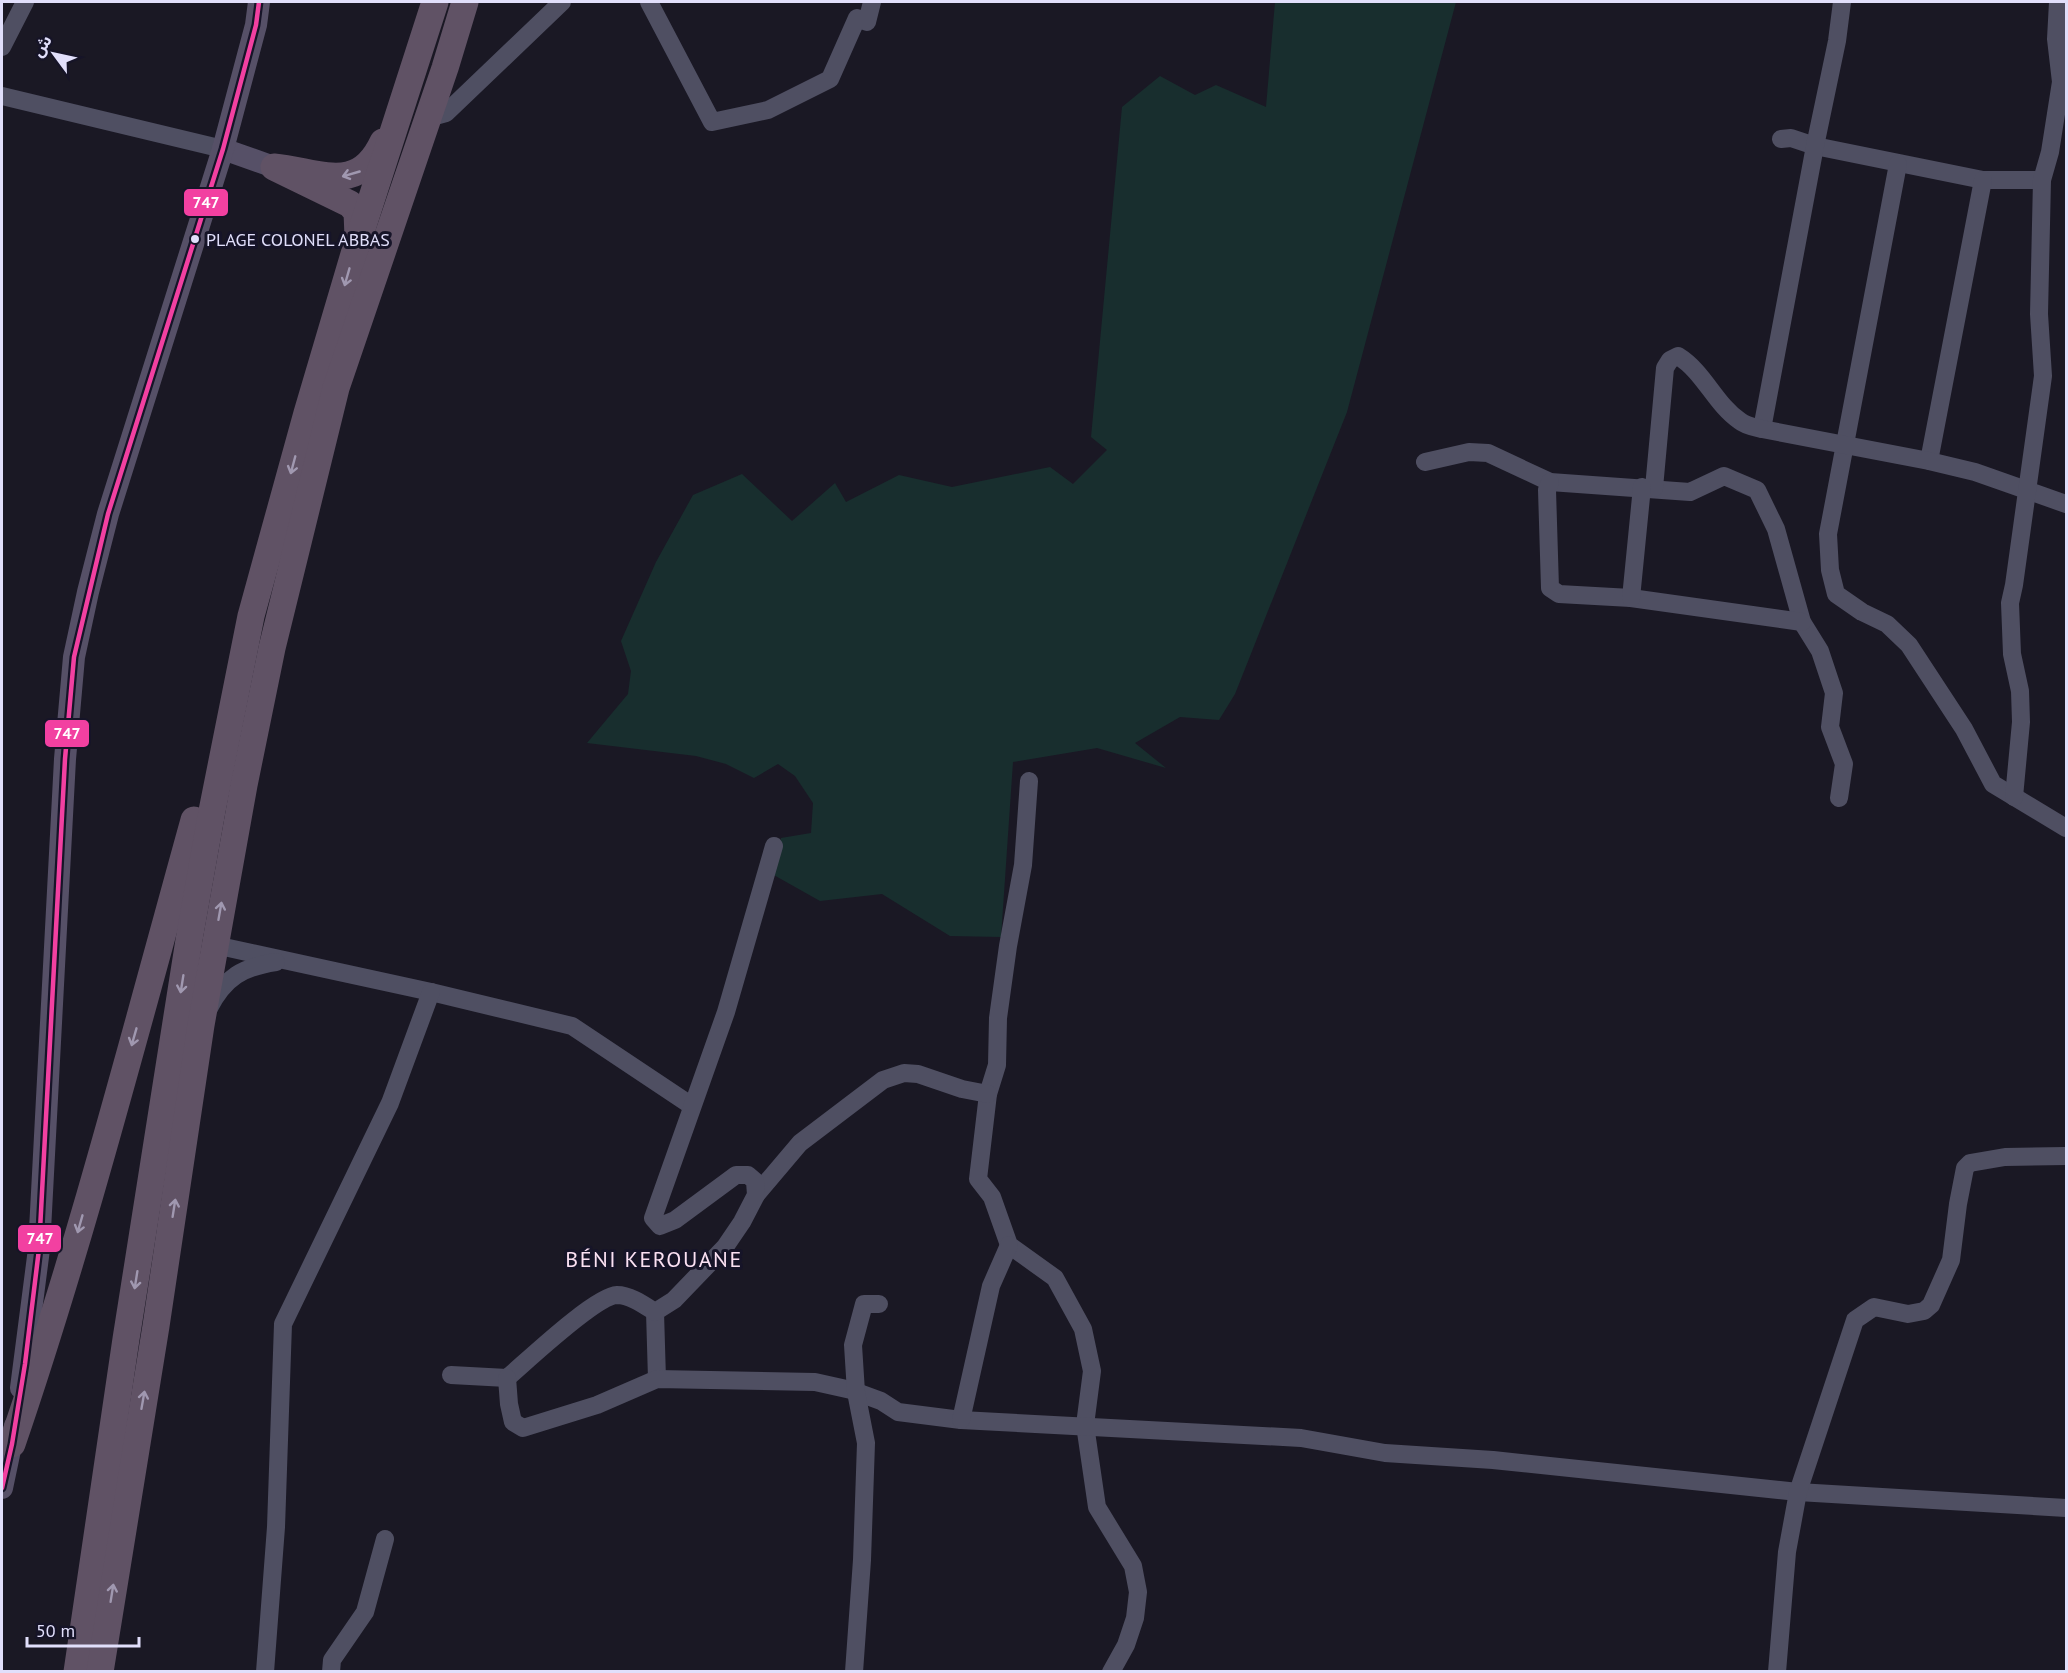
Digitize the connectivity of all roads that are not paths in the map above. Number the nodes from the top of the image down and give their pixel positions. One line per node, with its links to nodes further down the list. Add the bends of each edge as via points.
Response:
1 (25, 2): 10 (street)
2 (259, 2): 15 (main road)
3 (465, 2): 12 (highway)
4 (562, 2): 12 (street, via 446,113)
5 (648, 2): 6 (street, via 712,122 768,110 830,79 857,18 867,22)
6 (872, 2)
7 (1842, 2): 14 (street)
8 (2058, 2): 16 (street)
9 (433, 8): 18 (highway, one-way to 18, via 387,134 370,165 346,177); 21 (highway)
10 (2, 47)
11 (2, 96): 15 (street)
12 (428, 117): 38 (highway, one-way to 12, via 272,648 336,388)
13 (1781, 139): 14 (street)
14 (1815, 146): 17 (street); 22 (street)
15 (223, 149): 18 (main road); 55 (main road, via 108,514 74,657 39,1249)
16 (2058, 153): 20 (street)
17 (1898, 164): 19 (street); 23 (street)
18 (274, 167): 21 (highway, via 350,204 359,223)
19 (1983, 180): 20 (street); 24 (street)
20 (2042, 180): 28 (street, via 2039,314 2043,376)
21 (357, 244): 31 (highway, one-way to 31)
22 (1762, 429): 23 (street); 27 (street, via 1741,423 1688,363 1678,356 1670,360 1665,368)
23 (1844, 445): 24 (street); 34 (street, via 1828,534 1836,594 1887,624 1909,645 1964,729 1993,784)
24 (1929, 461): 28 (street)
25 (1425, 462): 26 (street, via 1469,452 1488,453)
26 (1550, 482): 27 (street); 30 (street, via 1550,588 1559,594)
27 (1648, 488): 30 (street); 32 (street, via 1690,492 1724,476 1757,489 1776,529)
28 (2028, 490): 29 (street); 34 (street, via 2010,603 2021,722)
29 (2067, 504)
30 (1631, 598): 32 (street)
31 (251, 616): 55 (highway, one-way to 55, via 71,1257); 60 (highway, one-way to 60, via 189,940)
32 (1802, 622): 35 (street, via 1820,651 1834,693 1830,727 1844,764)
33 (1029, 781): 42 (street, via 1023,865 998,1018 997,1065)
34 (2014, 797): 36 (street)
35 (1839, 798)
36 (2067, 828)
37 (774, 846): 43 (street, via 726,1012)
38 (215, 945): 39 (street); 41 (highway)
39 (281, 961): 40 (street); 41 (street, via 258,965 230,979 218,991)
40 (431, 992): 43 (street, via 572,1026); 62 (street, via 390,1103 283,1324 276,1527)
41 (201, 1025): 61 (highway, one-way to 41)
42 (987, 1094): 45 (street, via 918,1074 904,1073 883,1080 800,1143); 46 (street, via 978,1179 992,1197)
43 (692, 1106): 45 (street, via 653,1218 660,1226 675,1220 736,1175 748,1175 755,1181)
44 (2067, 1156): 57 (street, via 2004,1157 1970,1162 1965,1168 1951,1260 1931,1305 1924,1311 1908,1314 1874,1307 1855,1320)
45 (756, 1195): 48 (street, via 725,1247 674,1300)
46 (1009, 1245): 53 (street, via 992,1286); 54 (street, via 1054,1278 1083,1329 1092,1371)
47 (879, 1304): 52 (street, via 864,1304 853,1345)
48 (655, 1312): 50 (street, via 636,1300 617,1295 591,1306); 51 (street)
49 (451, 1375): 50 (street)
50 (507, 1378): 51 (street, via 513,1422 523,1428 597,1405)
51 (657, 1379): 52 (street, via 815,1383)
52 (856, 1392): 53 (street, via 898,1412); 64 (street, via 866,1443)
53 (961, 1420): 54 (street)
54 (1084, 1425): 57 (street, via 1301,1437 1385,1453 1493,1460); 65 (street, via 1097,1507 1133,1566 1138,1592 1126,1645)
55 (12, 1444): 56 (main road)
56 (2, 1488)
57 (1798, 1492): 58 (street); 66 (street, via 1787,1552)
58 (2067, 1508)
59 (386, 1539): 63 (street, via 366,1612 332,1660)
60 (77, 1671)
61 (100, 1671)
62 (265, 1671)
63 (331, 1671)
64 (854, 1671)
65 (1111, 1671)
66 (1777, 1671)

